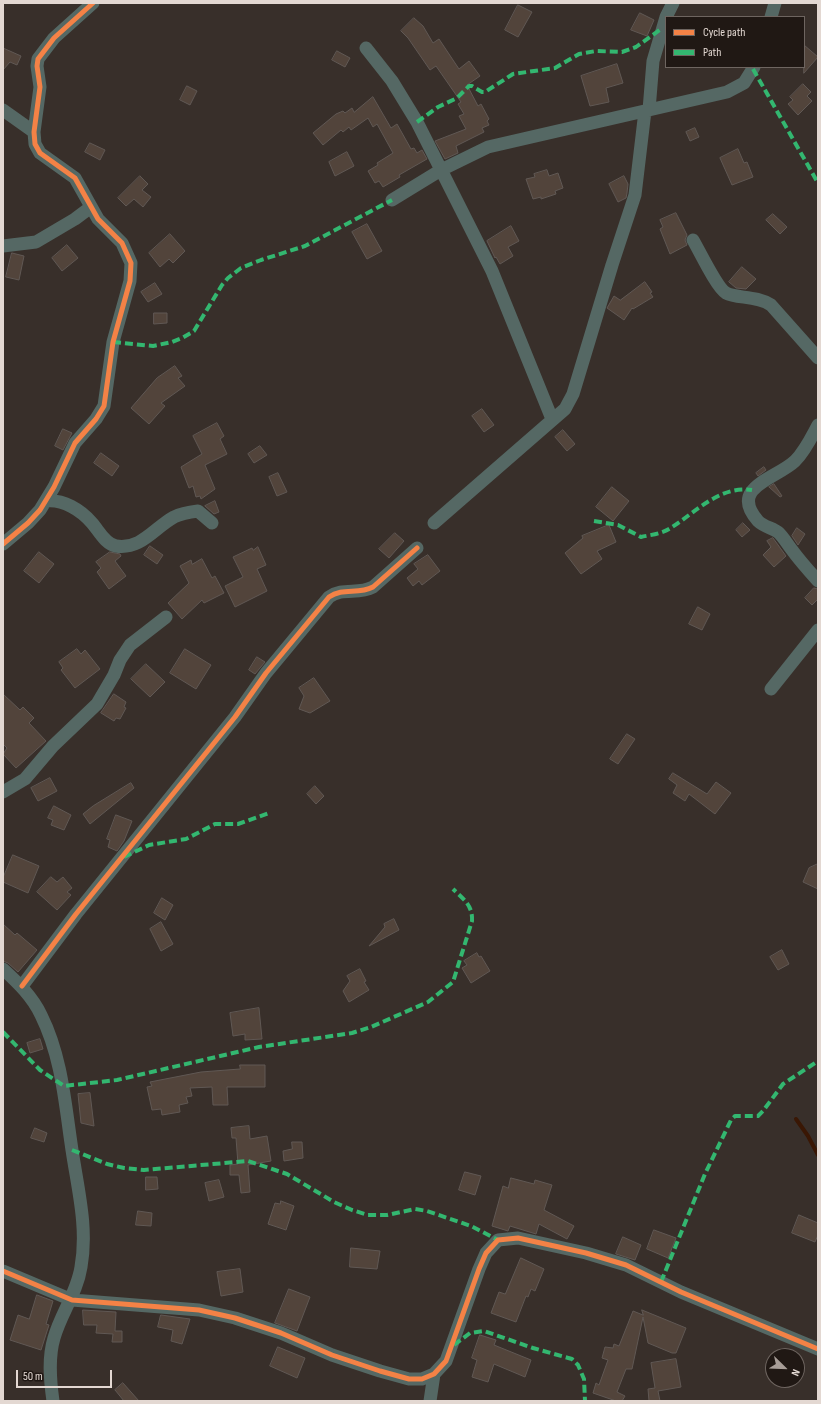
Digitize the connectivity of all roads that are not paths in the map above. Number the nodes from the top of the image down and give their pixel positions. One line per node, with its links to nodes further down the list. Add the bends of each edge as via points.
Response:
1 (93, 3): 11 (street, via 54,38 38,59 40,87)
2 (674, 3): 4 (street)
3 (775, 3): 5 (street)
4 (667, 16)
5 (771, 16)
6 (665, 19): 10 (street, via 653,61)
7 (366, 48): 12 (street, via 392,81 417,122)
8 (753, 68): 10 (street, via 744,83 728,92)
9 (3, 110): 11 (street)
10 (647, 111): 12 (street, via 488,148); 18 (street, via 635,195 573,394 565,409)
11 (34, 132): 14 (street, via 35,144 40,153 75,178)
12 (441, 170): 13 (street); 18 (street, via 492,271)
13 (392, 200)
14 (91, 207): 16 (street, via 36,242); 20 (street, via 98,219 122,243 131,263 130,281 113,342 104,406 75,443)
15 (694, 240): 17 (street, via 719,286 726,293 771,304)
16 (3, 246)
17 (818, 358)
18 (552, 419): 22 (street, via 520,450)
19 (818, 426): 25 (street, via 806,448 795,461 758,484 748,499 759,522 779,534)
20 (46, 501): 21 (street, via 60,502 80,512 109,544 115,546 131,546 140,542 174,517 185,513 198,511); 23 (street, via 28,523)
21 (212, 523)
22 (434, 523)
23 (3, 544)
24 (417, 548): 31 (street, via 373,587 365,591 336,591 328,597 266,673 211,748 76,914)
25 (818, 581)
26 (166, 617): 29 (street, via 130,645 97,704 25,779)
27 (818, 630): 28 (street)
28 (771, 689)
29 (3, 792)
30 (3, 969): 31 (street)
31 (22, 986): 33 (street, via 35,1004 48,1031 64,1086 84,1229 81,1270)
32 (3, 1271): 33 (street)
33 (72, 1300): 35 (street, via 199,1310 236,1318 281,1333 332,1355 380,1371 422,1379); 36 (street, via 54,1338 50,1357)
34 (818, 1349): 35 (street, via 681,1292 626,1265 518,1238 498,1240 486,1253 446,1362)
35 (434, 1374): 37 (street)
36 (53, 1401)
37 (430, 1401)

